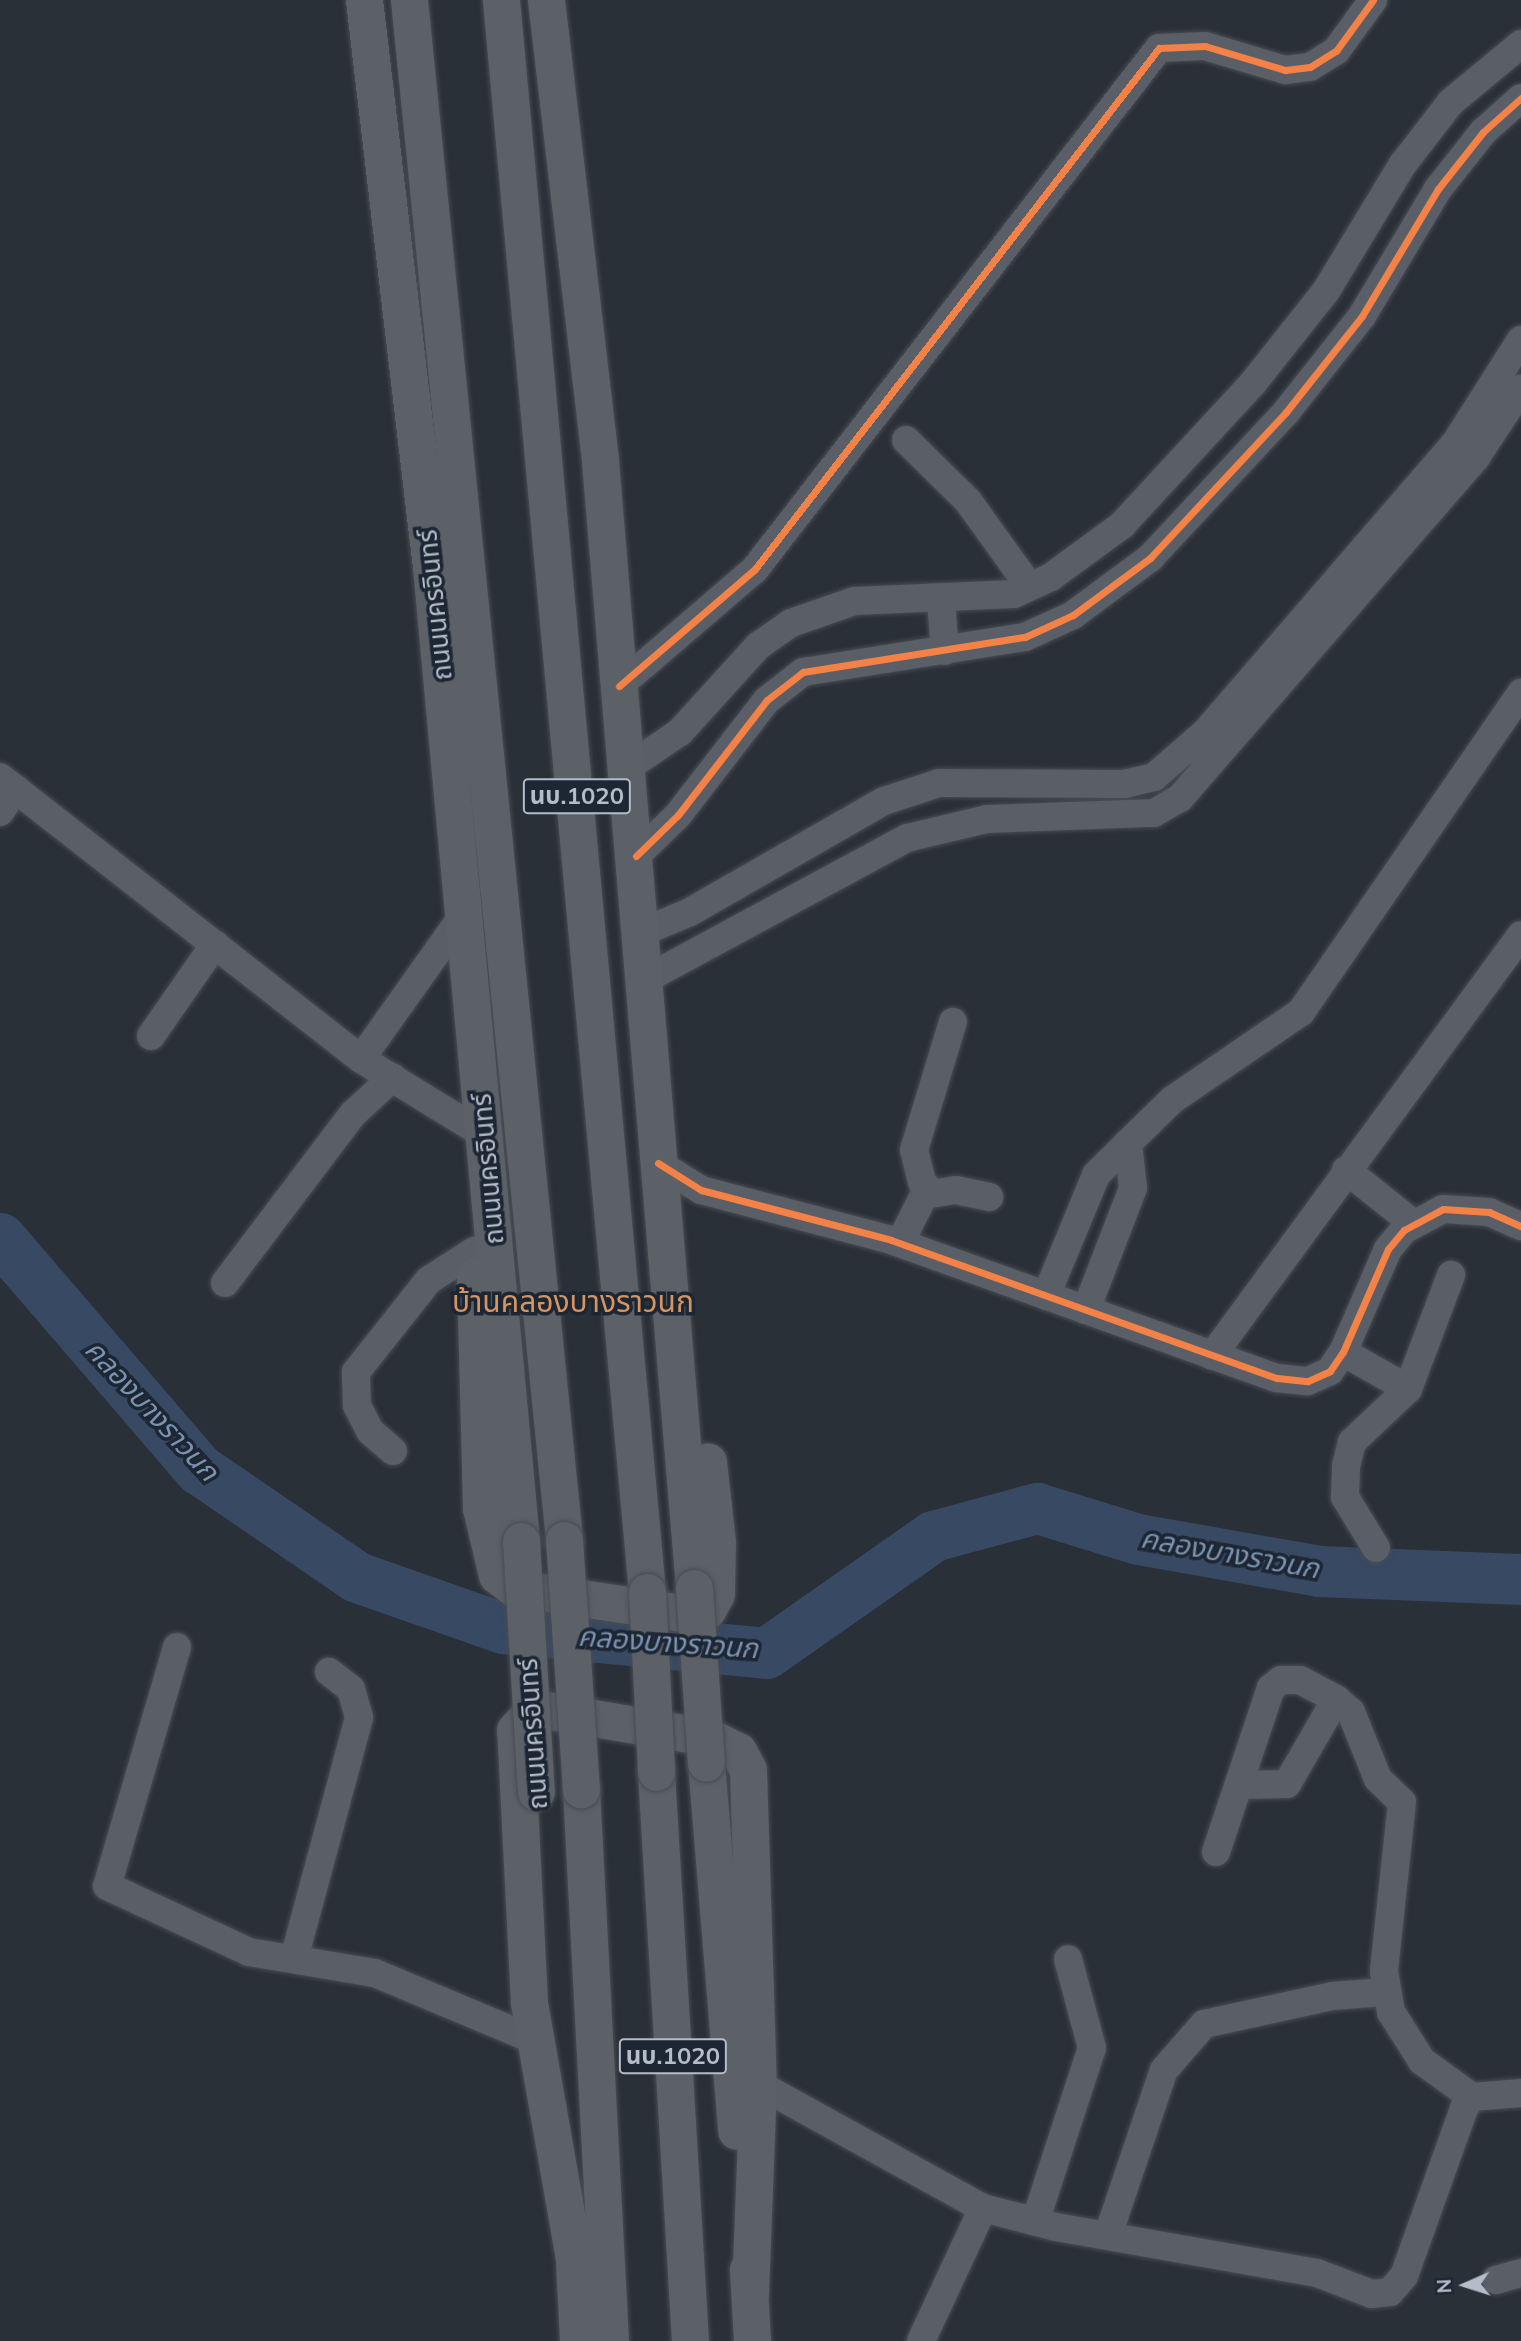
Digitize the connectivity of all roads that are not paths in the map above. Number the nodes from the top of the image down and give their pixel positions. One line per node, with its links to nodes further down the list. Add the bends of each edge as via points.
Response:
1 (365, 0): 28 (main road, ถนนนครอินทร์, via 423,488)
2 (409, 0): 75 (main road, ถนนนครอินทร์ / นบ.1020, bridge, via 564,1541)
3 (501, 0): 76 (main road, นบ.1020, bridge, via 647,1592)
4 (547, 0): 18 (main road, นบ.1020, via 600,461)
5 (1373, 0): 18 (street, via 1336,51 1310,67 1285,70 1205,46 1159,48 755,569)
6 (1521, 44): 8 (street)
7 (1521, 98): 9 (street)
8 (1451, 102): 9 (street); 13 (street, via 1403,164 1326,291)
9 (1483, 132): 14 (street, via 1438,189 1362,316)
10 (1521, 340): 11 (street)
11 (1515, 378): 22 (street, via 1456,442)
12 (906, 440): 15 (street, via 968,501)
13 (1153, 494): 14 (street); 15 (street, via 1122,525)
14 (1185, 525): 17 (street, via 1073,615 1025,636)
15 (1029, 586): 16 (street)
16 (941, 601): 17 (street); 20 (street, via 891,597 824,608 758,646)
17 (946, 651): 21 (street, via 855,659 803,672 767,700)
18 (618, 686): 23 (main road, นบ.1020)
19 (1521, 693): 38 (street, via 1301,1013 1172,1100)
20 (717, 694): 21 (street); 23 (street, via 655,752)
21 (744, 730): 26 (street, via 678,815)
22 (1214, 741): 25 (street, via 1154,778 1124,784 939,783); 27 (street, via 1180,798 1154,813 987,819 907,838)
23 (627, 768): 26 (main road, นบ.1020)
24 (5, 793): 31 (street)
25 (852, 820): 27 (street); 29 (street, via 690,912)
26 (636, 856): 29 (main road, นบ.1020)
27 (873, 858): 32 (street)
28 (464, 914): 35 (street); 37 (main road, ถนนนครอินทร์)
29 (640, 933): 32 (main road, นบ.1020)
30 (1521, 935): 40 (street)
31 (215, 944): 34 (street); 35 (street)
32 (646, 979): 39 (main road, นบ.1020)
33 (953, 1022): 41 (street, via 914,1150 922,1182)
34 (151, 1036)
35 (361, 1059): 36 (street)
36 (393, 1077): 37 (street); 49 (street, via 353,1114)
37 (486, 1142): 47 (main road); 72 (main road, ถนนนครอินทร์, bridge)
38 (1128, 1143): 50 (street, via 1096,1175); 51 (street, via 1133,1188)
39 (658, 1163): 43 (main road, นบ.1020); 46 (street, via 701,1190)
40 (1346, 1170): 44 (street); 53 (street)
41 (932, 1193): 42 (street, via 956,1190); 46 (street, via 924,1195)
42 (989, 1197)
43 (662, 1207): 47 (main road, via 684,1258 717,1542 716,1594 707,1610 694,1615 514,1588 497,1575 481,1508); 73 (main road, นบ.1020, bridge)
44 (1415, 1224): 45 (street, via 1443,1209 1489,1212); 52 (street, via 1388,1249)
45 (1521, 1226)
46 (900, 1243): 50 (street)
47 (474, 1251): 55 (street, via 429,1280 356,1372 357,1405 370,1431)
48 (1451, 1275): 54 (street)
49 (225, 1283)
50 (1046, 1296): 51 (street)
51 (1086, 1310): 53 (street)
52 (1343, 1352): 53 (street, via 1330,1371 1308,1381 1278,1378); 54 (street)
53 (1212, 1356)
54 (1408, 1390): 56 (street, via 1352,1442 1346,1466 1345,1497)
55 (393, 1451)
56 (1376, 1548)
57 (177, 1647): 62 (street, via 107,1886 249,1952)
58 (329, 1672): 62 (street, via 351,1689 359,1717)
59 (1336, 1699): 60 (street, via 1296,1777 1278,1786); 60 (street, via 1300,1680 1281,1680 1271,1688); 64 (street, via 1361,1727 1378,1779 1402,1802)
60 (1243, 1785): 61 (street)
61 (1216, 1852)
62 (295, 1955): 65 (street, via 375,1973)
63 (1068, 1959): 70 (street, via 1092,2048)
64 (1385, 1992): 68 (street, via 1422,2061); 71 (street, via 1332,1996 1204,2024 1164,2070)
65 (537, 2041): 66 (main road, via 529,2002 515,1730 530,1714 546,1710 711,1738 738,1751 748,1770); 72 (main road)
66 (758, 2084): 69 (street); 73 (main road)
67 (1521, 2093): 68 (street)
68 (1472, 2097): 71 (street, via 1405,2276 1390,2292 1372,2294 1317,2273)
69 (983, 2208): 70 (street); 78 (street)
70 (1035, 2219): 71 (street)
71 (1108, 2235)
72 (575, 2264): 74 (main road, ถนนนครอินทร์)
73 (750, 2293): 77 (main road, นบ.1020)
74 (578, 2341)
75 (610, 2341)
76 (690, 2341)
77 (752, 2341)
78 (921, 2341)

